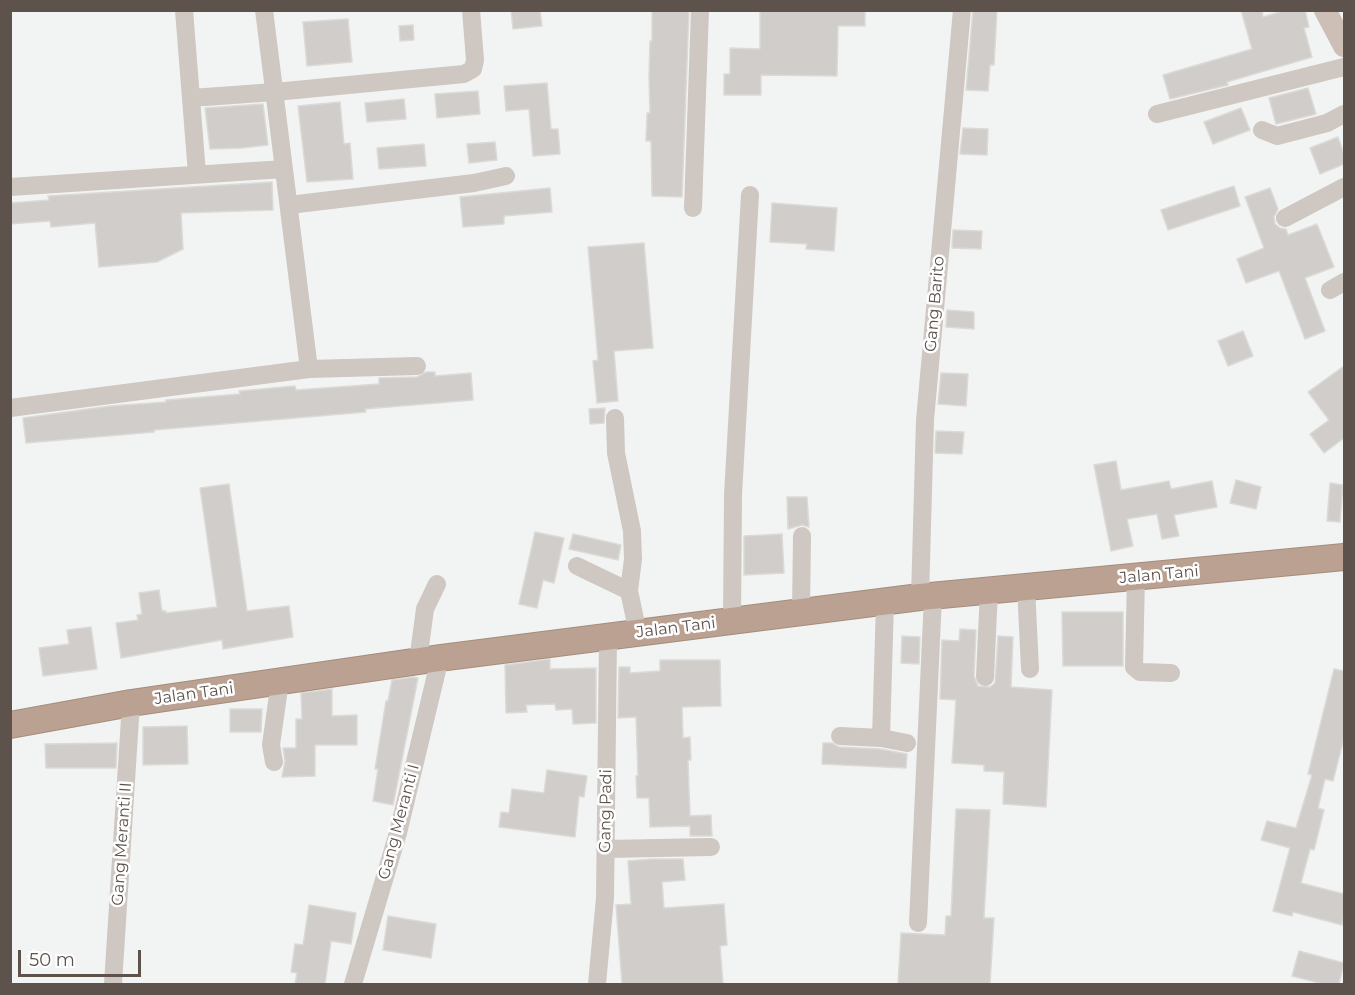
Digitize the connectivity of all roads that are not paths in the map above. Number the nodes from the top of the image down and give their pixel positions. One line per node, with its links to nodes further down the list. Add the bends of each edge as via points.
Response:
1 (184, 10): 10 (street)
2 (264, 10): 9 (street)
3 (471, 10): 9 (street, via 475,60 473,69 464,74)
4 (700, 10): 21 (street)
5 (962, 10): 35 (street, Gang Barito, via 925,420)
6 (1325, 10): 7 (main road)
7 (1342, 36)
8 (1344, 67): 11 (street)
9 (275, 92): 10 (street); 14 (street)
10 (191, 98): 15 (street)
11 (1157, 114)
12 (1344, 114): 13 (street, via 1327,123 1277,136)
13 (1262, 130)
14 (284, 169): 15 (street); 20 (street)
15 (197, 174): 17 (street)
16 (506, 176): 20 (street)
17 (10, 187)
18 (1344, 187): 22 (street)
19 (750, 195): 38 (street, via 734,495)
20 (289, 204): 24 (street)
21 (693, 208)
22 (1285, 218)
23 (417, 366): 24 (street)
24 (309, 369): 25 (street)
25 (10, 408)
26 (615, 418): 34 (street, via 616,453 632,531)
27 (802, 536): 37 (street)
28 (1344, 557): 30 (highway, Jalan Tani)
29 (577, 566): 34 (street)
30 (1136, 577): 32 (highway, Jalan Tani); 43 (street, via 1134,667 1140,672)
31 (437, 584): 41 (street, Gang Meranti I, via 426,609)
32 (1026, 587): 33 (highway, Jalan Tani); 42 (street)
33 (989, 590): 35 (highway, Jalan Tani); 44 (street)
34 (630, 591): 39 (street)
35 (927, 597): 36 (highway, Jalan Tani); 54 (street, Gang Barito)
36 (885, 602): 37 (highway, Jalan Tani); 49 (street)
37 (801, 612): 38 (highway, Jalan Tani)
38 (732, 621): 39 (highway, Jalan Tani)
39 (638, 633): 40 (highway, Jalan Tani)
40 (608, 637): 41 (highway, Jalan Tani); 53 (street, Gang Padi)
41 (429, 659): 45 (highway, Jalan Tani); 56 (street, Gang Meranti I, via 398,833)
42 (1030, 669)
43 (1171, 673)
44 (985, 677)
45 (280, 681): 46 (highway, Jalan Tani); 51 (street, via 271,745)
46 (131, 703): 47 (highway, Jalan Tani); 55 (street, Gang Meranti II)
47 (10, 725)
48 (840, 736): 49 (street)
49 (881, 738): 50 (street)
50 (907, 743)
51 (274, 762)
52 (711, 847): 53 (street)
53 (605, 849): 57 (street, Gang Padi)
54 (918, 923)
55 (112, 984)
56 (353, 984)
57 (597, 984)

